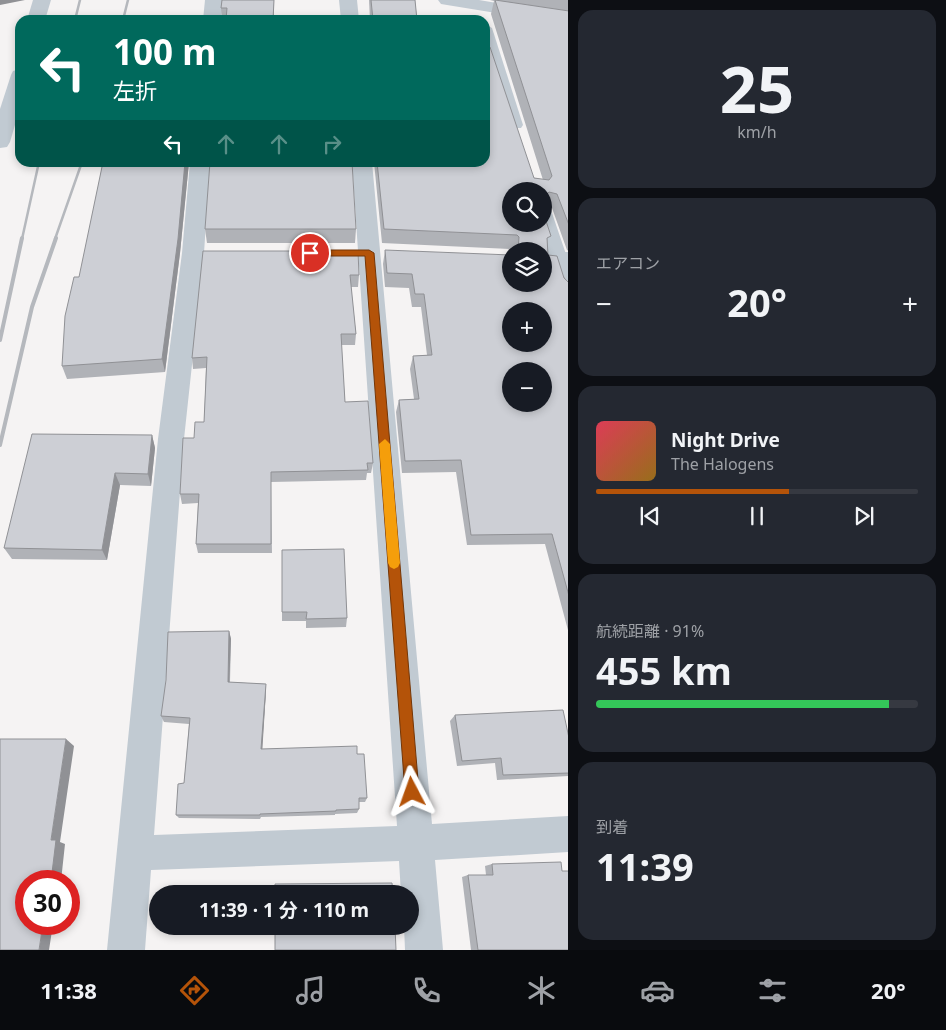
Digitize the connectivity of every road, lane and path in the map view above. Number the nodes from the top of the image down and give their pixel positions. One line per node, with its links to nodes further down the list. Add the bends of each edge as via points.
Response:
1 (42, 0): 6 (street)
2 (214, 0): 7 (street)
3 (348, 0): 8 (street)
4 (447, 0): 5 (street)
5 (480, 12): 9 (street)
6 (38, 15)
7 (212, 15)
8 (350, 15)
9 (568, 20)
10 (490, 44): 12 (lane)
11 (15, 92): 13 (street)
12 (520, 137)
13 (0, 142)
14 (200, 167): 21 (street, via 203,253 172,440)
15 (362, 167): 20 (street)
16 (549, 232): 17 (lane)
17 (557, 260): 18 (lane)
18 (568, 291)
19 (568, 834): 20 (street)
20 (416, 844): 21 (street); 23 (street)
21 (135, 853): 22 (street)
22 (126, 950)
23 (424, 950)

